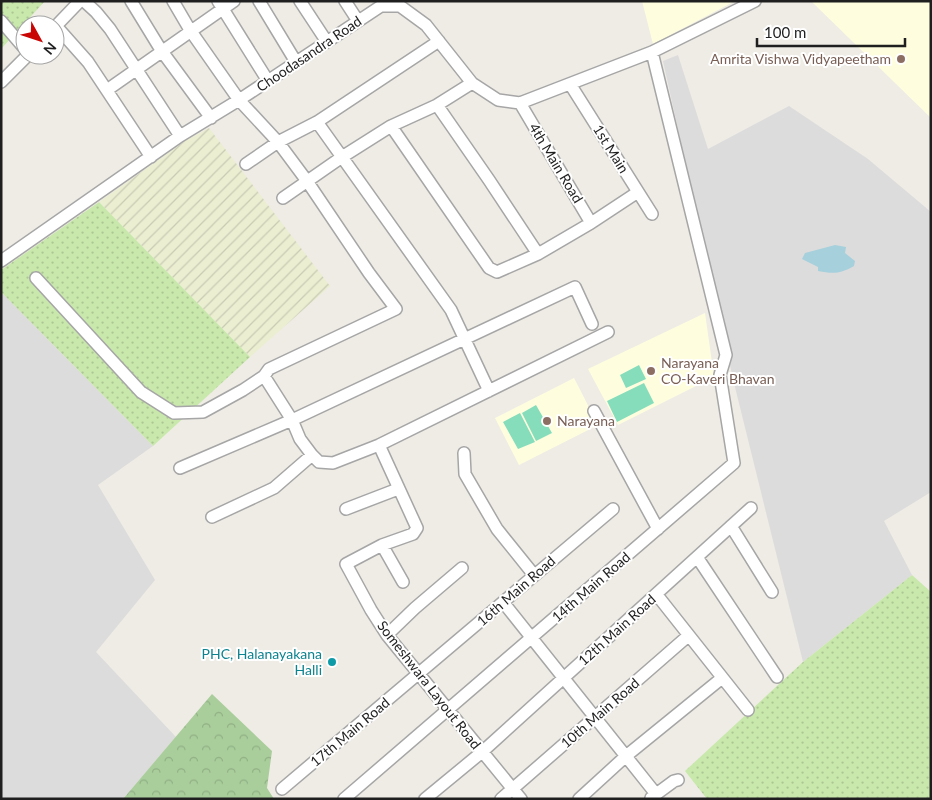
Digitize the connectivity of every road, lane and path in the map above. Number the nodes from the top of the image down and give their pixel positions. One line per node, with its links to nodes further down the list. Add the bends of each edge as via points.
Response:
1 (82, 1): 10 (street); 22 (street, via 110,29)
2 (131, 1): 18 (street)
3 (172, 1): 13 (street)
4 (234, 1): 9 (street)
5 (259, 1): 20 (street)
6 (300, 1): 17 (street)
7 (345, 1): 12 (street)
8 (755, 1): 19 (street)
9 (220, 5): 13 (street); 23 (street)
10 (65, 17)
11 (1, 20): 14 (street)
12 (358, 21): 16 (street, Choodasandra Road, via 381,6 400,6 426,25); 17 (street, Choodasandra Road)
13 (190, 30): 18 (street); 28 (street)
14 (15, 37)
15 (65, 38): 27 (street, via 88,62)
16 (439, 41): 25 (street, Choodasandra Road); 32 (street)
17 (327, 42): 20 (street, Choodasandra Road)
18 (161, 50): 22 (street); 31 (street)
19 (652, 52): 26 (street); 64 (street, 14th Main Road, via 726,355 720,375 734,463)
20 (296, 62): 23 (street, Choodasandra Road)
21 (18, 65): 24 (street)
22 (136, 69): 27 (street); 34 (street)
23 (268, 81): 28 (street, Choodasandra Road)
24 (1, 82)
25 (472, 82): 29 (street, Choodasandra Road, via 498,100); 30 (street)
26 (570, 84): 29 (street); 40 (street, 1st Main)
27 (107, 90): 36 (street)
28 (239, 100): 31 (street, Choodasandra Road); 35 (street)
29 (520, 103): 43 (street, 4th Main Road)
30 (436, 105): 33 (street); 44 (street)
31 (211, 118): 34 (street, Choodasandra Road)
32 (317, 122): 35 (street); 37 (street)
33 (391, 126): 37 (street); 44 (street, via 490,268 497,272)
34 (180, 136): 36 (street, Choodasandra Road)
35 (278, 142): 38 (street); 39 (street)
36 (151, 157): 45 (street, Choodasandra Road)
37 (342, 157): 39 (street); 49 (street, via 451,310)
38 (246, 164)
39 (307, 181): 41 (street); 50 (street, via 396,309 269,369)
40 (638, 192): 42 (street, 1st Main); 43 (street)
41 (283, 198)
42 (652, 214)
43 (591, 223): 44 (street)
44 (538, 254)
45 (1, 261)
46 (36, 278): 50 (street, via 141,392 174,413 203,412)
47 (592, 324): 49 (street, via 575,287)
48 (608, 332): 51 (street)
49 (465, 338): 51 (street); 53 (street)
50 (264, 376): 53 (street)
51 (489, 392): 54 (street)
52 (594, 411): 64 (street)
53 (292, 420): 56 (street); 57 (street)
54 (379, 445): 56 (street, via 333,463 319,462); 58 (street)
55 (464, 453): 68 (street, via 465,474 498,529)
56 (312, 455): 62 (street, via 274,488)
57 (180, 468)
58 (398, 489): 60 (street); 65 (street, via 417,528 413,534)
59 (751, 508): 63 (street, 12th Main Road)
60 (346, 509)
61 (613, 509): 68 (street, 16th Main Road)
62 (212, 517)
63 (731, 526): 66 (street, 12th Main Road); 70 (street)
64 (658, 529): 75 (street, 14th Main Road)
65 (382, 546): 69 (street); 73 (street, Someshwara Layout Road, via 346,564)
66 (697, 557): 71 (street, 12th Main Road); 77 (street)
67 (462, 568): 73 (street)
68 (534, 575): 72 (street, 16th Main Road)
69 (403, 582)
70 (772, 592)
71 (657, 595): 74 (street); 78 (street, 12th Main Road)
72 (503, 602): 75 (street); 76 (street, 16th Main Road)
73 (387, 635): 76 (street, Someshwara Layout Road)
74 (688, 636): 79 (street); 82 (street, 10th Main Road)
75 (532, 638): 78 (street); 80 (street, 14th Main Road)
76 (419, 674): 80 (street, Someshwara Layout Road); 86 (street, 17th Main Road)
77 (777, 677)
78 (564, 678): 82 (street); 83 (street, 12th Main Road)
79 (722, 678): 81 (street); 84 (street)
80 (448, 710): 83 (street, Someshwara Layout Road); 89 (street, 14th Main Road)
81 (748, 710)
82 (595, 717): 84 (street); 87 (street, 10th Main Road)
83 (482, 752): 87 (street, Someshwara Layout Road); 90 (street, 12th Main Road)
84 (626, 756): 88 (street); 93 (street)
85 (678, 780): 88 (street)
86 (282, 789)
87 (513, 789): 91 (street, 10th Main Road); 92 (street, Someshwara Layout Road)
88 (653, 796)
89 (344, 799)
90 (425, 799)
91 (501, 799)
92 (522, 799)
93 (579, 799)

